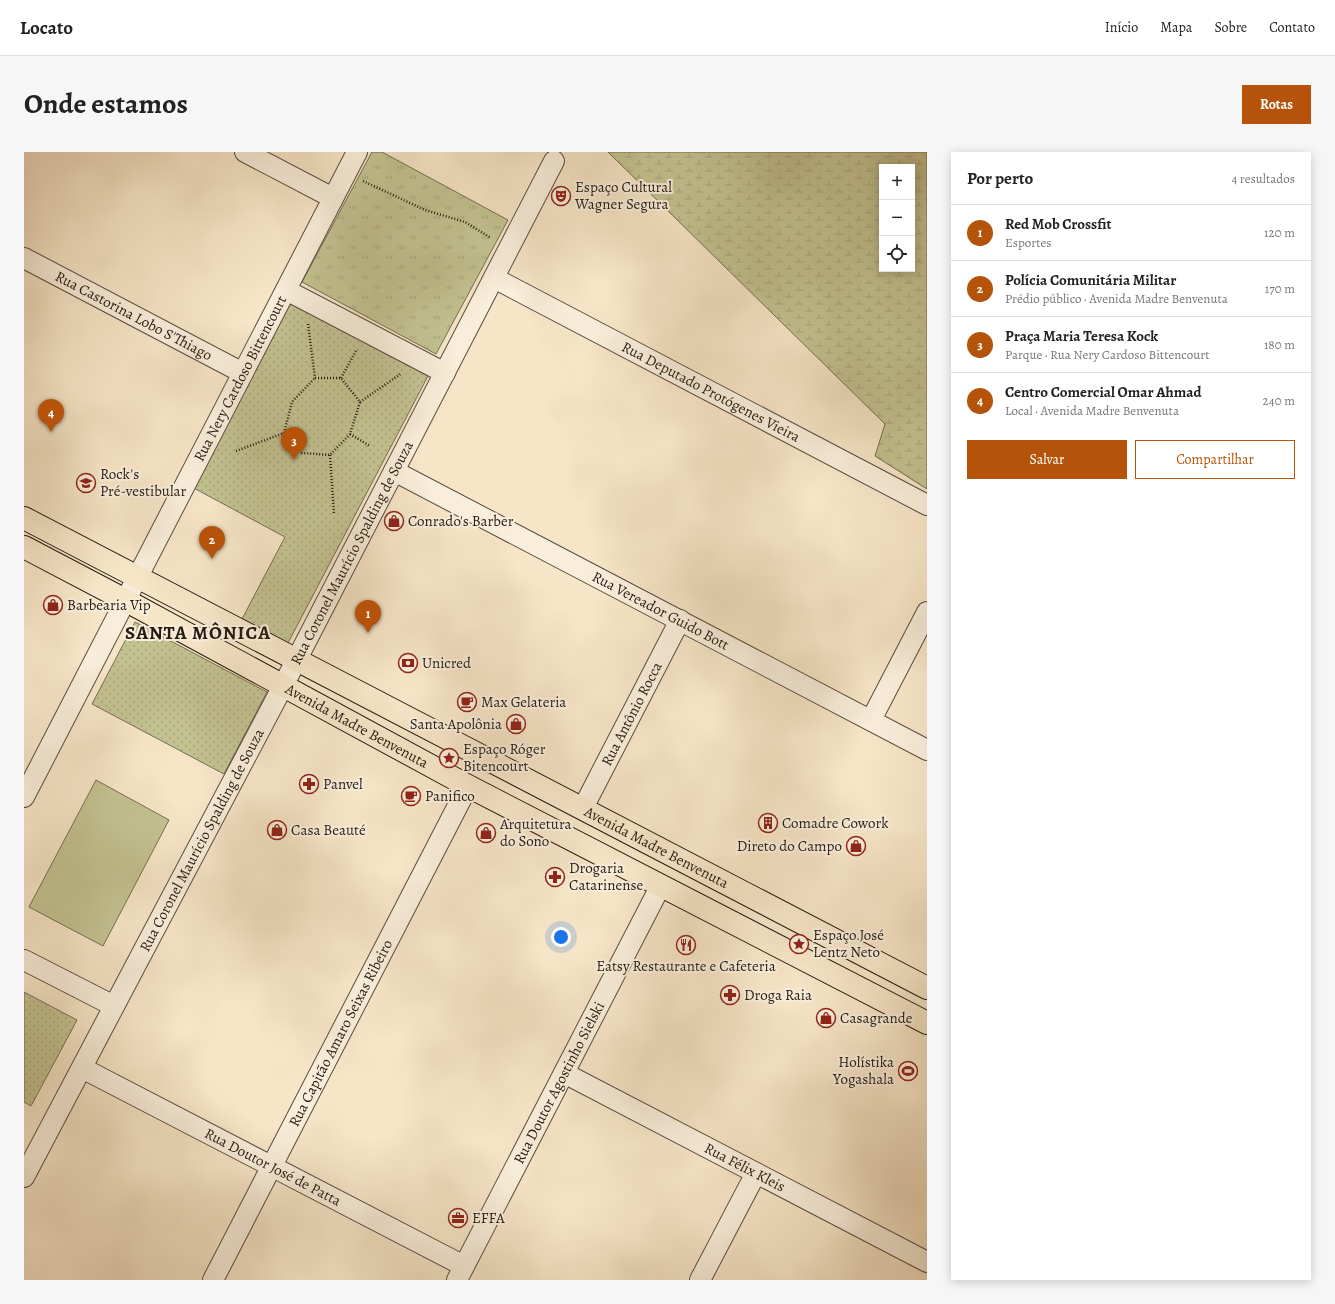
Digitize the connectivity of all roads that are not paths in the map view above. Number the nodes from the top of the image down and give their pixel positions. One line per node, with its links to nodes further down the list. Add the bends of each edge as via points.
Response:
1 (245, 152): 4 (street)
2 (357, 152): 4 (street, Rua Nery Cardoso Bittencourt)
3 (554, 161): 6 (street, Rua Coronel Maurício Spalding de Souza)
4 (333, 198): 7 (street, Rua Nery Cardoso Bittencourt)
5 (24, 258): 8 (street, Rua Castorina Lobo S'Thiago)
6 (494, 278): 9 (street, Rua Coronel Maurício Spalding de Souza); 11 (street, Rua Deputado Protógenes Vieira)
7 (286, 290): 8 (street, Rua Nery Cardoso Bittencourt); 9 (street)
8 (243, 373): 14 (street, Rua Nery Cardoso Bittencourt)
9 (445, 373): 10 (street, Rua Coronel Maurício Spalding de Souza)
10 (394, 471): 17 (street, Rua Vereador Guido Bott); 18 (street, Rua Coronel Maurício Spalding de Souza)
11 (927, 505)
12 (24, 518): 14 (main road, Avenida Madre Benvenuta)
13 (24, 547): 15 (main road, Avenida Madre Benvenuta)
14 (137, 577): 15 (street, Rua Nery Cardoso Bittencourt); 18 (main road, Avenida Madre Benvenuta)
15 (125, 600): 19 (main road, Avenida Madre Benvenuta); 23 (street, Rua Nery Cardoso Bittencourt)
16 (927, 612): 20 (street)
17 (680, 620): 20 (street, Rua Vereador Guido Bott); 24 (street, Rua Antônio Rocca)
18 (296, 659): 19 (street, Rua Coronel Maurício Spalding de Souza); 24 (main road, Avenida Madre Benvenuta)
19 (283, 686): 22 (main road, Avenida Madre Benvenuta); 28 (street, Rua Coronel Maurício Spalding de Souza)
20 (871, 720): 21 (street, Rua Vereador Guido Bott)
21 (927, 750)
22 (468, 786): 25 (main road, Avenida Madre Benvenuta); 32 (street, Rua Capitão Amaro Seixas Ribeiro)
23 (24, 797)
24 (583, 808): 27 (main road, Avenida Madre Benvenuta)
25 (661, 885): 29 (main road, Avenida Madre Benvenuta); 31 (street, Rua Doutor Agostinho Sielski)
26 (24, 960): 28 (street)
27 (927, 988)
28 (114, 1006): 30 (street, Rua Coronel Maurício Spalding de Souza)
29 (927, 1023)
30 (82, 1068): 32 (street, Rua Doutor José de Patta); 34 (street, Rua Coronel Maurício Spalding de Souza)
31 (564, 1073): 33 (street, Rua Félix Kleis); 36 (street, Rua Doutor Agostinho Sielski)
32 (272, 1167): 36 (street, Rua Doutor José de Patta); 37 (street, Rua Capitão Amaro Seixas Ribeiro)
33 (756, 1173): 35 (street, Rua Félix Kleis); 38 (street)
34 (24, 1177)
35 (927, 1262)
36 (460, 1273)
37 (214, 1280)
38 (700, 1280)

